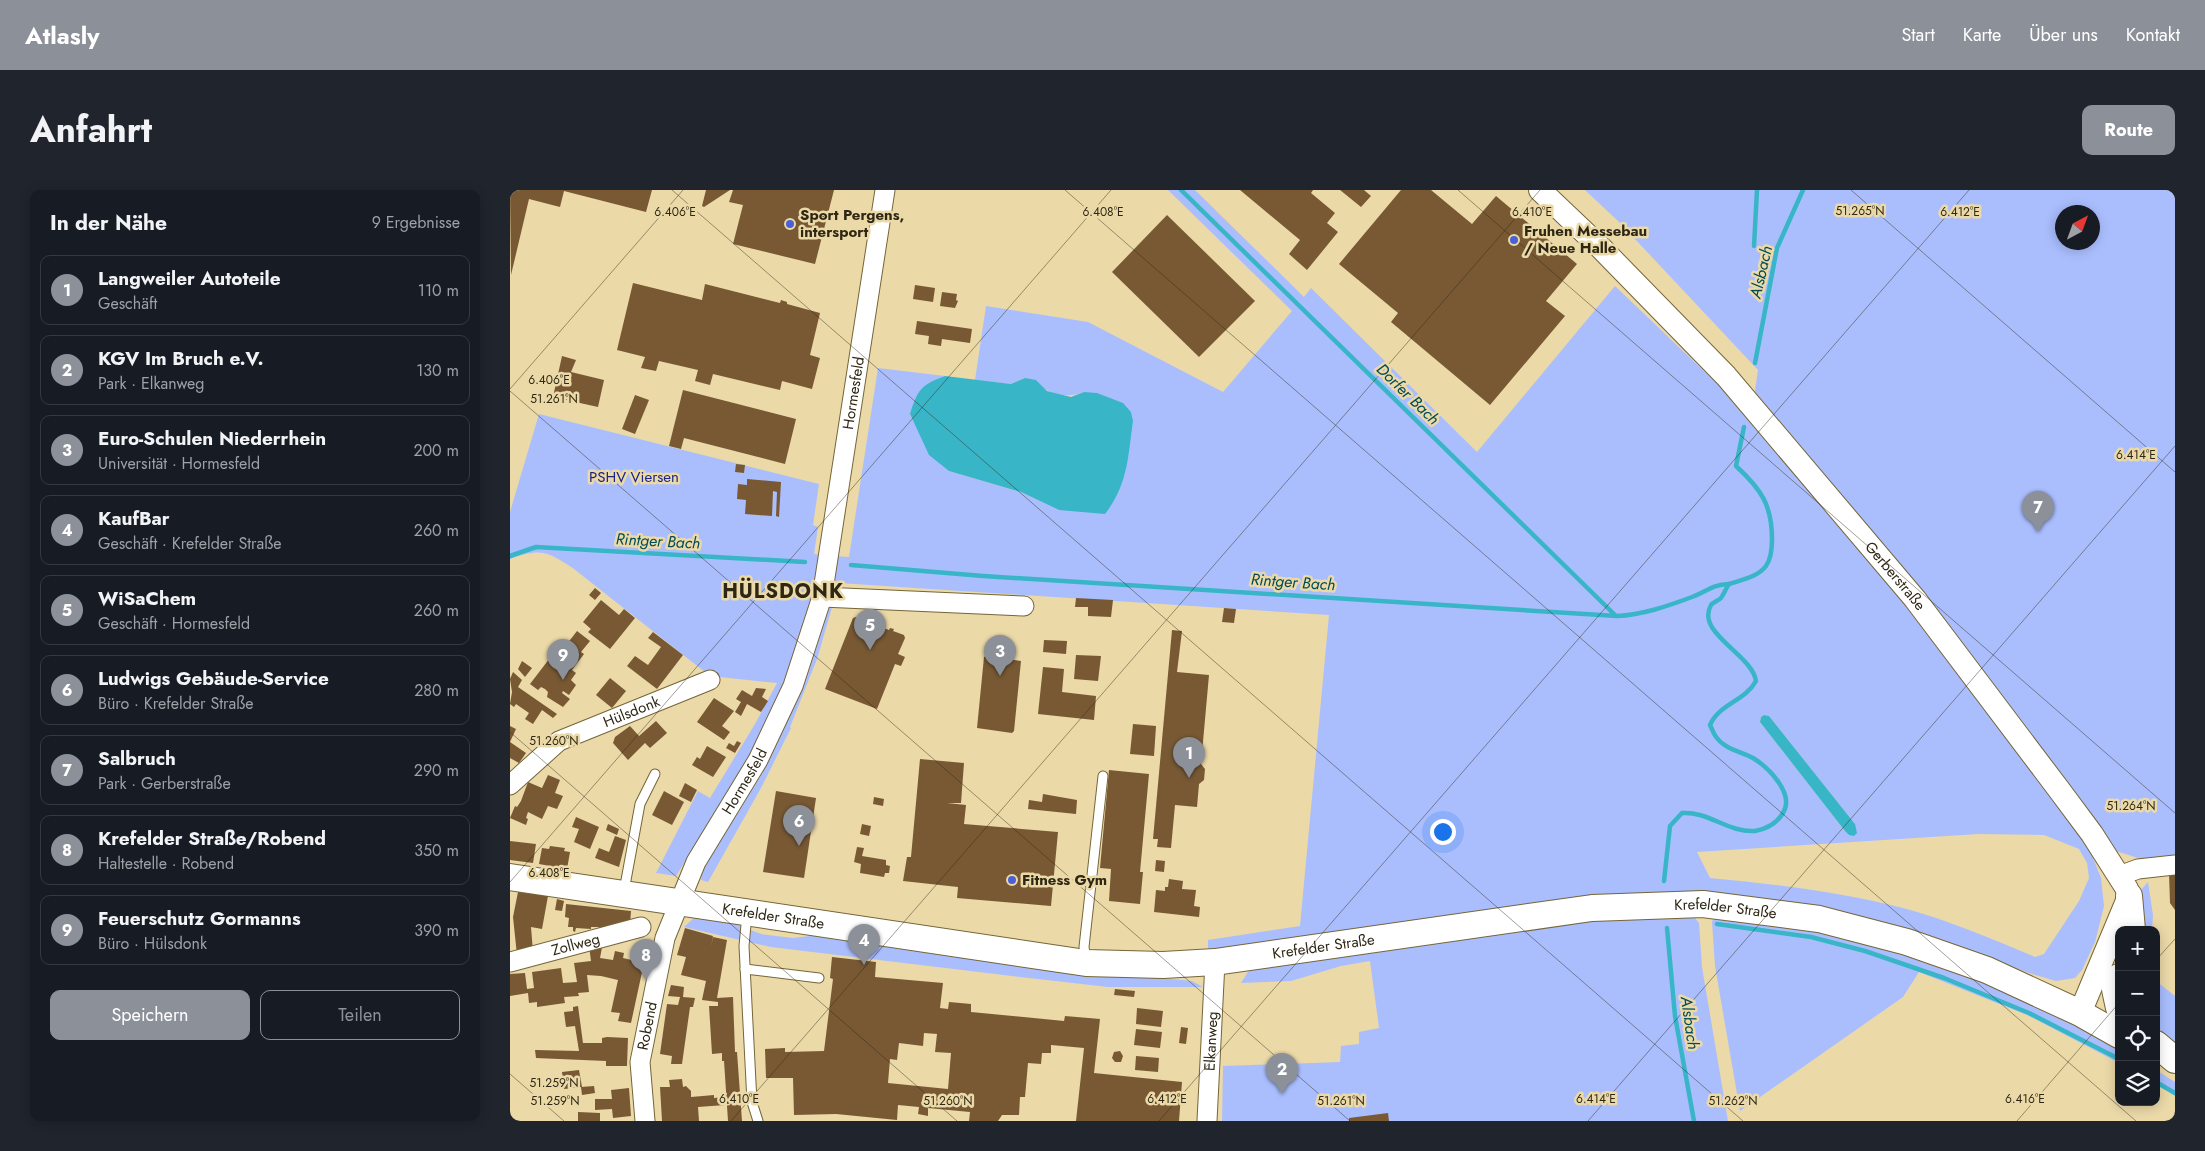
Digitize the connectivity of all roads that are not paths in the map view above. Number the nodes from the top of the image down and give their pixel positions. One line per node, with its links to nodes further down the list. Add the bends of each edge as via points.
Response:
1 (885, 190): 3 (street, Hormesfeld)
2 (1540, 190): 11 (street, Gerberstraße, via 1726,376 1902,584 2092,834)
3 (823, 593): 4 (street); 13 (street, Hormesfeld, via 793,686 758,760 696,862)
4 (1024, 606)
5 (710, 680): 8 (street, Hülsdonk, via 558,741)
6 (654, 774): 12 (lane, via 640,804)
7 (1102, 776): 19 (lane, via 1084,947)
8 (510, 785)
9 (2175, 865): 11 (street, via 2138,870)
10 (510, 877): 12 (main road, Krefelder Straße)
11 (2124, 886): 15 (main road); 22 (street)
12 (623, 894): 13 (main road, Krefelder Straße)
13 (680, 904): 14 (main road, Krefelder Straße); 28 (street, Robend, via 665,938 642,1055)
14 (747, 914): 19 (main road, Krefelder Straße); 20 (lane)
15 (2131, 926)
16 (641, 928): 17 (street, Zollweg)
17 (510, 962)
18 (1215, 962): 19 (main road, Krefelder Straße, via 1162,965); 22 (main road, Krefelder Straße, via 1592,908 1702,904 1820,919 1907,942 1987,970); 30 (street, Elkanweg)
19 (1086, 963)
20 (745, 968): 21 (lane); 29 (lane, via 752,1102)
21 (819, 978)
22 (2080, 1013): 23 (main road, Krefelder Straße)
23 (2115, 1032)
24 (2160, 1047): 26 (main road)
25 (2160, 1058): 27 (main road)
26 (2175, 1060)
27 (2175, 1066)
28 (645, 1121)
29 (758, 1121)
30 (1207, 1121)

